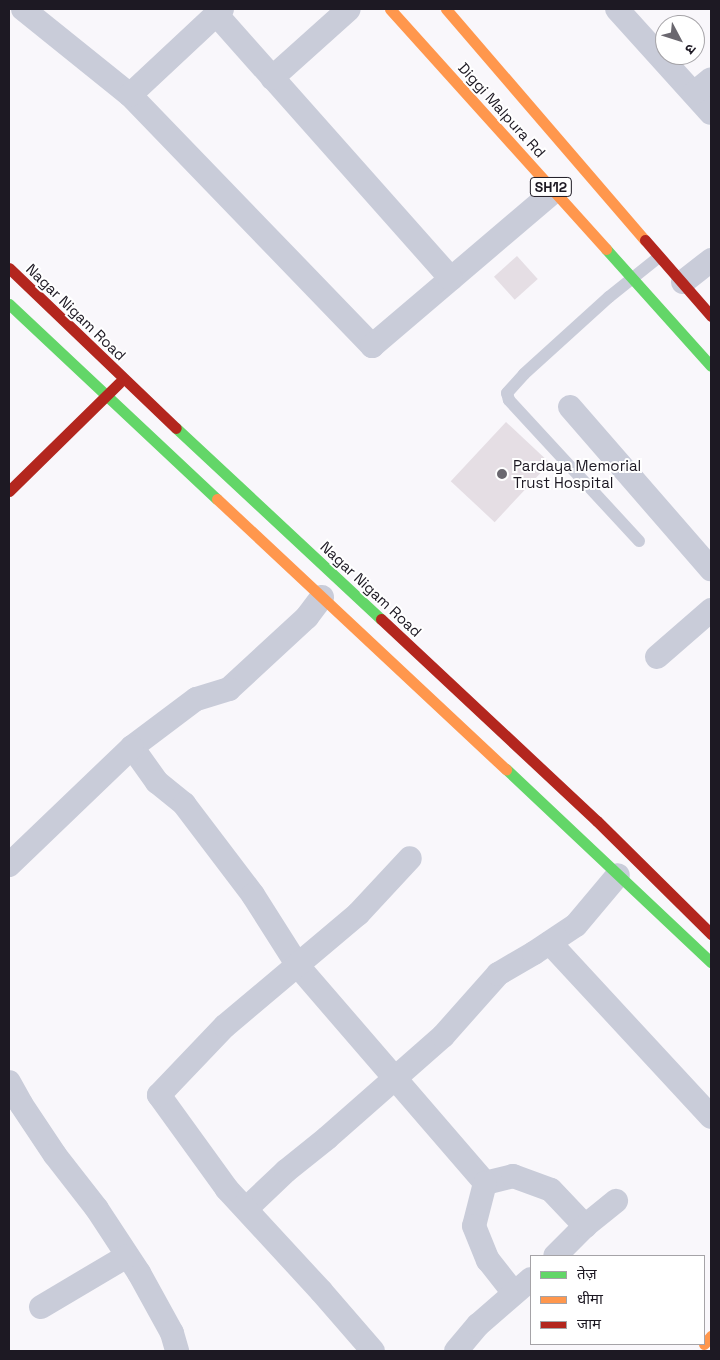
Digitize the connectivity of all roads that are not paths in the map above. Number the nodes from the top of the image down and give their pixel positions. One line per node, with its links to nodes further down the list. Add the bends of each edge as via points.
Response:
1 (23, 9): 9 (street)
2 (349, 9): 7 (street)
3 (390, 9): 11 (main road, Diggi Malpura Rd / SH12)
4 (446, 9): 12 (main road, Diggi Malpura Rd)
5 (617, 9): 8 (street)
6 (219, 12): 7 (street); 9 (street)
7 (272, 78): 16 (street)
8 (702, 86): 10 (street)
9 (130, 95): 16 (street, via 372,346)
10 (711, 113)
11 (554, 191): 15 (main road, Diggi Malpura Rd / SH12); 16 (street)
12 (659, 257): 15 (lane); 17 (main road, Diggi Malpura Rd)
13 (711, 260): 17 (street)
14 (9, 268): 21 (main road, Nagar Nigam Road)
15 (632, 278): 20 (main road, Diggi Malpura Rd / SH12); 25 (lane, via 507,393 509,400)
16 (451, 279)
17 (683, 282): 19 (main road, Diggi Malpura Rd)
18 (9, 304): 22 (main road)
19 (711, 316)
20 (711, 366)
21 (124, 379): 22 (main road); 34 (main road, Nagar Nigam Road, via 590,815)
22 (105, 395): 24 (main road); 27 (main road)
23 (570, 407): 26 (street)
24 (9, 491)
25 (640, 541)
26 (711, 568)
27 (322, 597): 30 (street, via 307,617 229,689 196,699); 33 (main road)
28 (711, 610): 29 (street)
29 (657, 657)
30 (132, 748): 32 (street); 37 (street, via 157,782 184,804 253,895)
31 (410, 858): 37 (street, via 358,914)
32 (9, 865)
33 (618, 876): 35 (street, via 576,925); 36 (main road)
34 (711, 934)
35 (550, 943): 38 (street, via 498,974 443,1036); 40 (street)
36 (711, 962)
37 (298, 966): 38 (street); 43 (street, via 225,1026 159,1095 227,1189)
38 (394, 1079): 41 (street); 43 (street)
39 (9, 1082): 46 (street, via 55,1155)
40 (711, 1117)
41 (485, 1183): 44 (street, via 513,1176 551,1190); 47 (street, via 474,1226 488,1260)
42 (616, 1200): 44 (street)
43 (246, 1209): 50 (street)
44 (585, 1226): 45 (street)
45 (556, 1255)
46 (128, 1256): 48 (street); 49 (street, via 172,1333)
47 (523, 1286): 51 (street, via 478,1324)
48 (40, 1307)
49 (176, 1351)
50 (373, 1351)
51 (456, 1351)

